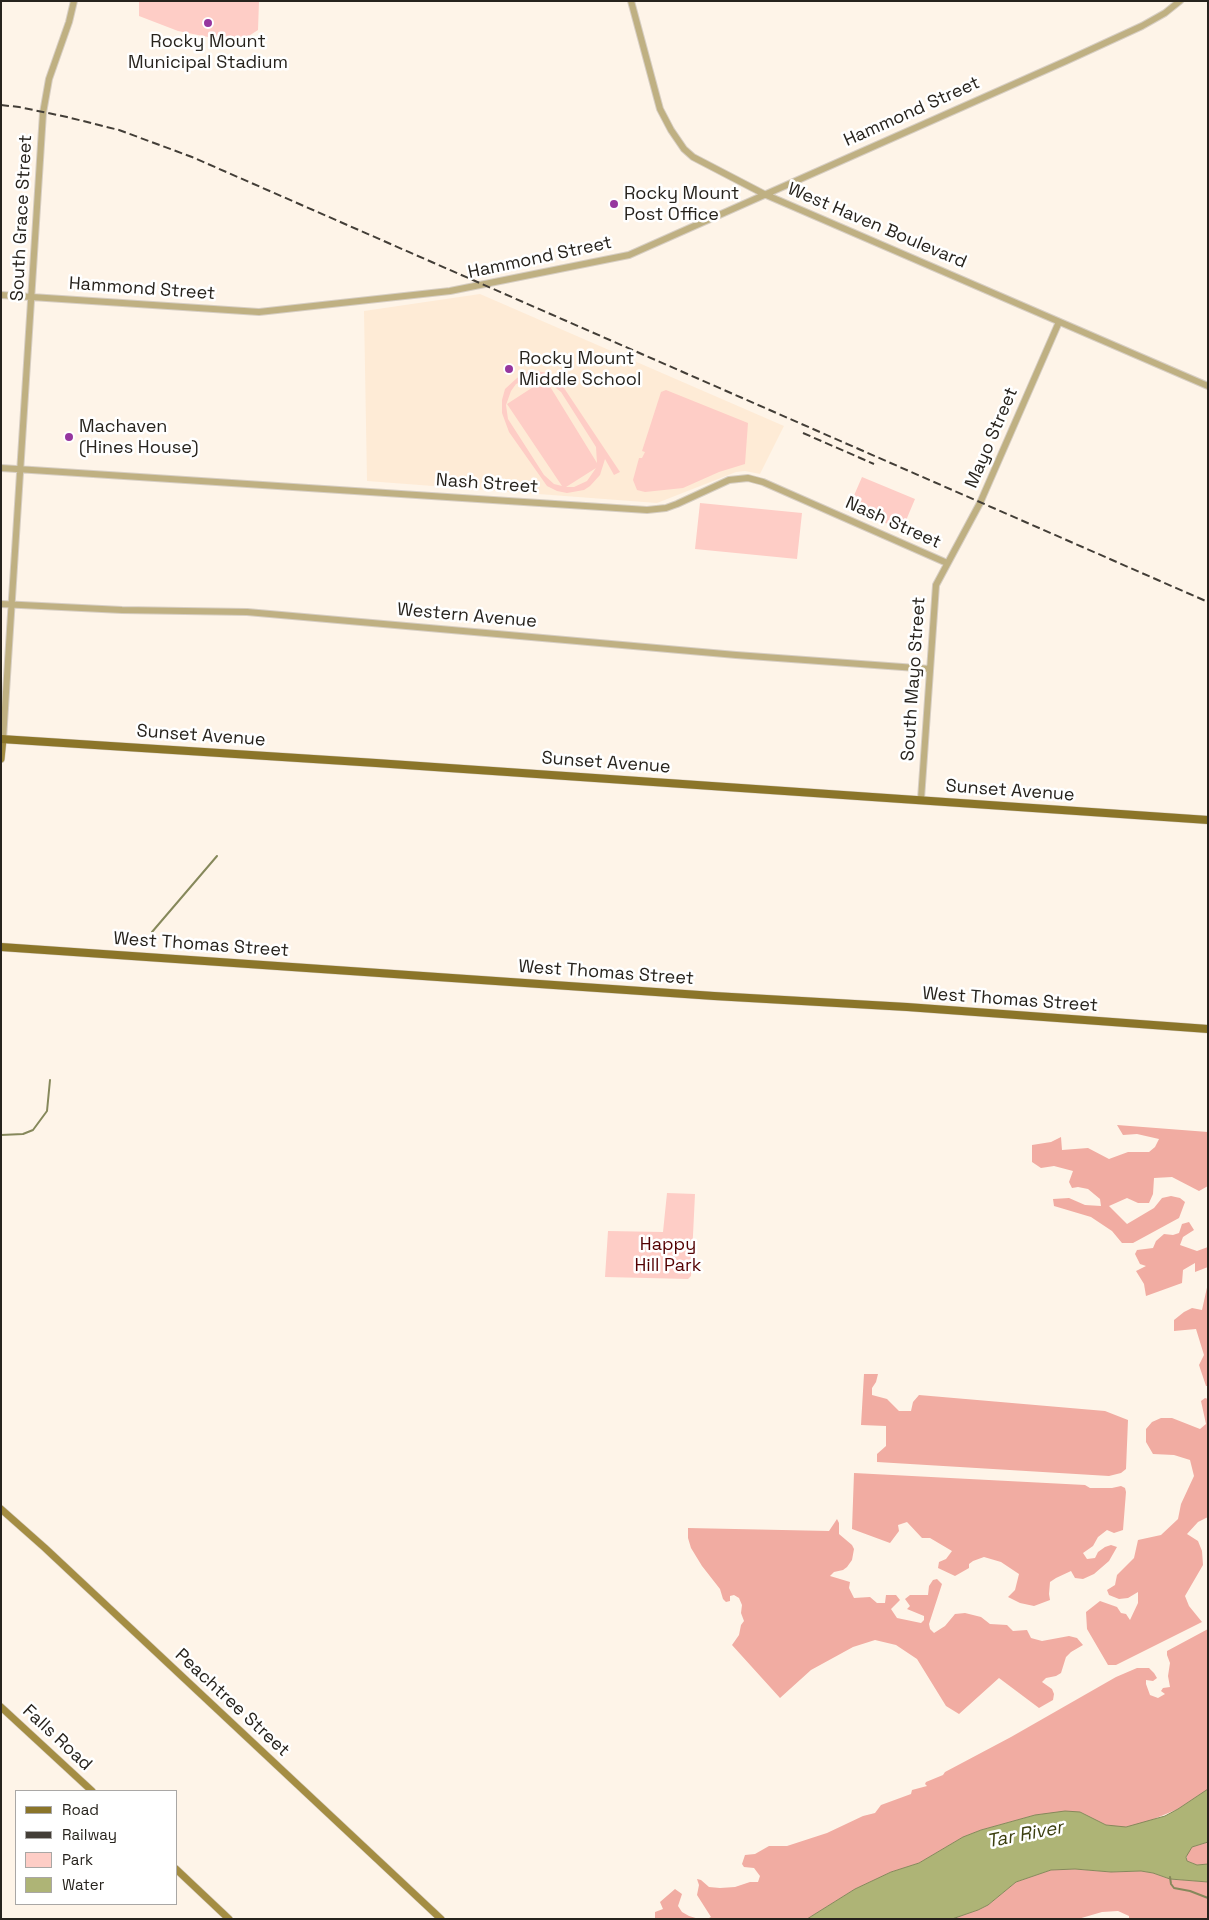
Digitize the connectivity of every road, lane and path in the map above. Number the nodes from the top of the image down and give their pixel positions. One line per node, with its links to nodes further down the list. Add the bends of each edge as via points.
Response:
1 (74, 1): 6 (street, South Grace Street, via 49,79 43,113)
2 (631, 1): 4 (street, West Haven Boulevard, via 660,109 677,140 693,157)
3 (1180, 1): 4 (street, Hammond Street, via 1142,26)
4 (764, 194): 6 (street, Hammond Street, via 629,255 450,291 260,312); 7 (street, West Haven Boulevard)
5 (1, 295): 6 (street, Hammond Street)
6 (32, 297): 10 (street, South Grace Street)
7 (1059, 322): 8 (street, West Haven Boulevard); 11 (street, Mayo Street, via 980,503)
8 (1208, 386)
9 (1, 468): 10 (street, Nash Street)
10 (21, 469): 11 (street, Nash Street, via 647,510 676,504 728,480 748,478); 13 (street, South Grace Street)
11 (947, 563): 14 (street, South Mayo Street, via 936,585)
12 (1, 604): 13 (street, Western Avenue)
13 (12, 604): 14 (street, Western Avenue, via 247,612); 15 (street, South Grace Street)
14 (930, 669): 17 (street, South Mayo Street)
15 (2, 739): 16 (main road); 17 (main road, Sunset Avenue)
16 (1, 759)
17 (921, 799): 18 (main road, Sunset Avenue)
18 (1208, 820)
19 (1, 947): 20 (main road, West Thomas Street)
20 (1208, 1029)
21 (1, 1509): 26 (main road, Peachtree Street)
22 (1, 1707): 23 (main road, Falls Road)
23 (91, 1790)
24 (178, 1872): 25 (main road)
25 (229, 1919)
26 (441, 1919)

